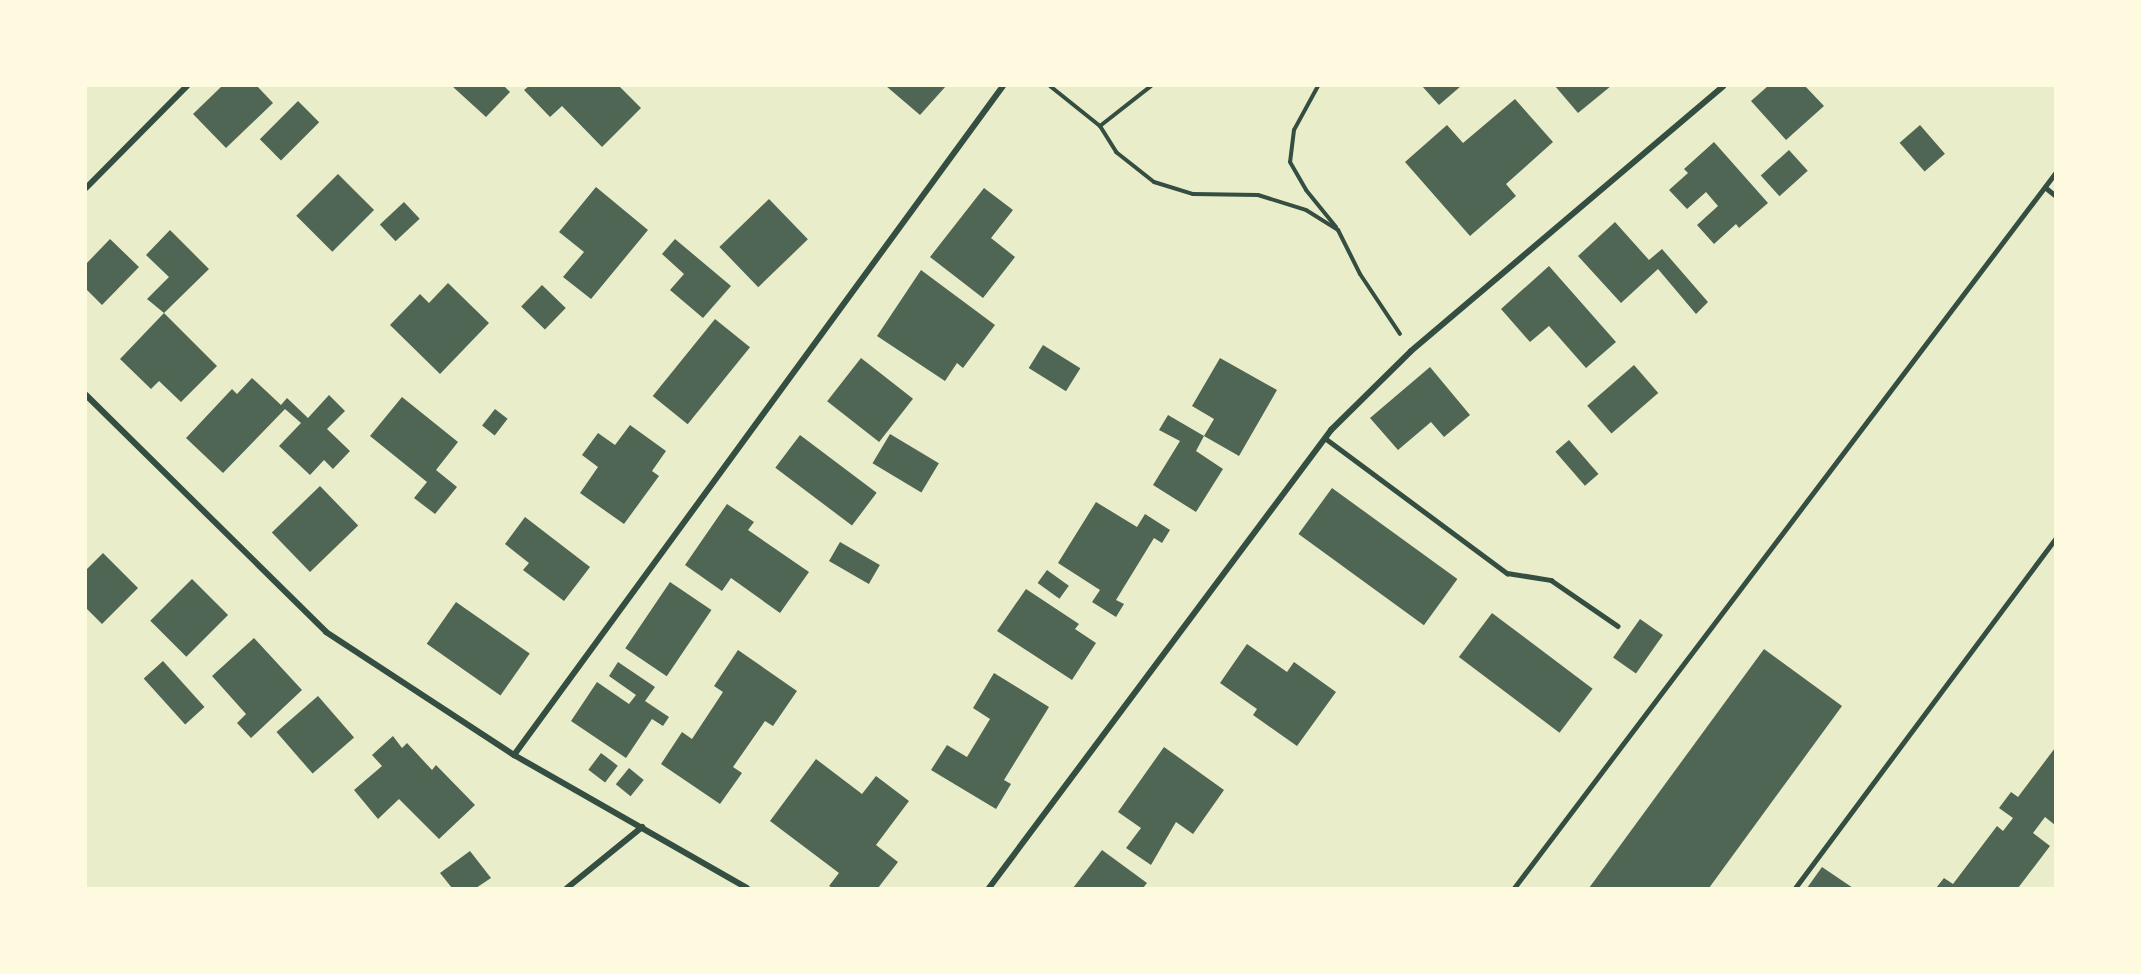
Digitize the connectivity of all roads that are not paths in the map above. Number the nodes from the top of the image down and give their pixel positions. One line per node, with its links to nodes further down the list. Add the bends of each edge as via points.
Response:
1 (187, 86): 6 (street)
2 (1003, 86): 12 (street)
3 (1723, 86): 9 (street, via 1411,351)
4 (2055, 172): 5 (lane)
5 (2045, 187): 7 (lane); 17 (lane)
6 (86, 188)
7 (2055, 196)
8 (86, 395): 12 (street, via 326,632)
9 (1325, 438): 11 (lane, via 1507,573 1551,580); 16 (street)
10 (2055, 538): 18 (lane)
11 (1618, 626)
12 (514, 755): 13 (street)
13 (642, 827): 14 (street); 15 (street)
14 (567, 888)
15 (747, 888)
16 (989, 888)
17 (1514, 888)
18 (1795, 888)

